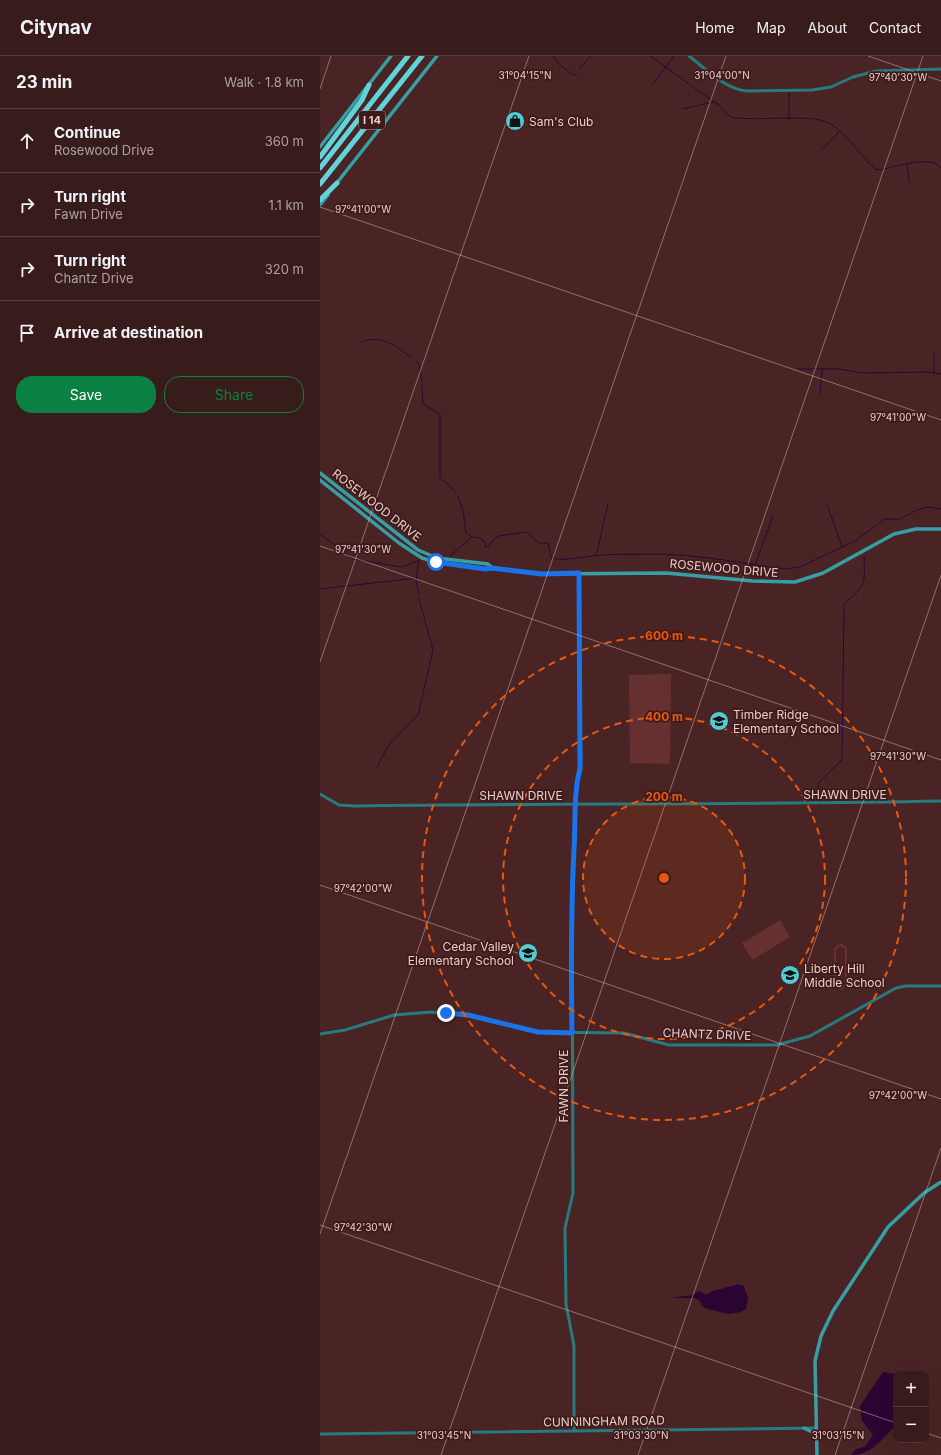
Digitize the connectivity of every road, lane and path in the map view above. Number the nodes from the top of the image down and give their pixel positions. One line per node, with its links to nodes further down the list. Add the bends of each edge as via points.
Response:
1 (391, 56): 7 (main road)
2 (408, 56): 10 (highway, I 14)
3 (422, 56): 12 (highway, I 14)
4 (437, 56): 11 (main road)
5 (689, 56): 6 (street, via 725,84 747,91 812,90 831,87 876,71)
6 (941, 69)
7 (369, 85): 8 (main road); 9 (highway, via 358,105)
8 (320, 147)
9 (320, 156)
10 (320, 168)
11 (337, 183): 13 (highway); 14 (main road)
12 (320, 184)
13 (320, 200)
14 (320, 205)
15 (320, 473): 18 (main road, ROSEWOOD DRIVE, via 418,550 437,558 488,564)
16 (320, 480): 18 (main road, ROSEWOOD DRIVE, via 399,543 422,558)
17 (941, 529): 19 (main road, ROSEWOOD DRIVE, via 912,529 894,534 823,573 795,582 753,581 679,573)
18 (492, 568): 19 (main road, ROSEWOOD DRIVE, via 542,574)
19 (579, 573): 22 (street, FAWN DRIVE, via 580,768)
20 (320, 794): 22 (street, SHAWN DRIVE, via 343,806)
21 (941, 802): 22 (street, SHAWN DRIVE)
22 (574, 804): 24 (street, FAWN DRIVE)
23 (941, 986): 24 (street, CHANTZ DRIVE, via 896,988 810,1036 778,1045 669,1045 624,1033)
24 (572, 1033): 25 (street, CHANTZ DRIVE, via 538,1032 468,1015 431,1012 394,1015 345,1030); 29 (street, FAWN DRIVE, via 573,1193 565,1228 566,1304 574,1346)
25 (320, 1034)
26 (941, 1182): 28 (main road, via 924,1193 888,1227 833,1311 821,1336 815,1361)
27 (804, 1428): 28 (street, CUNNINGHAM ROAD); 29 (street, CUNNINGHAM ROAD); 31 (main road)
28 (816, 1428): 31 (main road)
29 (574, 1430): 30 (street, CUNNINGHAM ROAD)
30 (320, 1434)
31 (817, 1438): 32 (main road)
32 (817, 1455)

